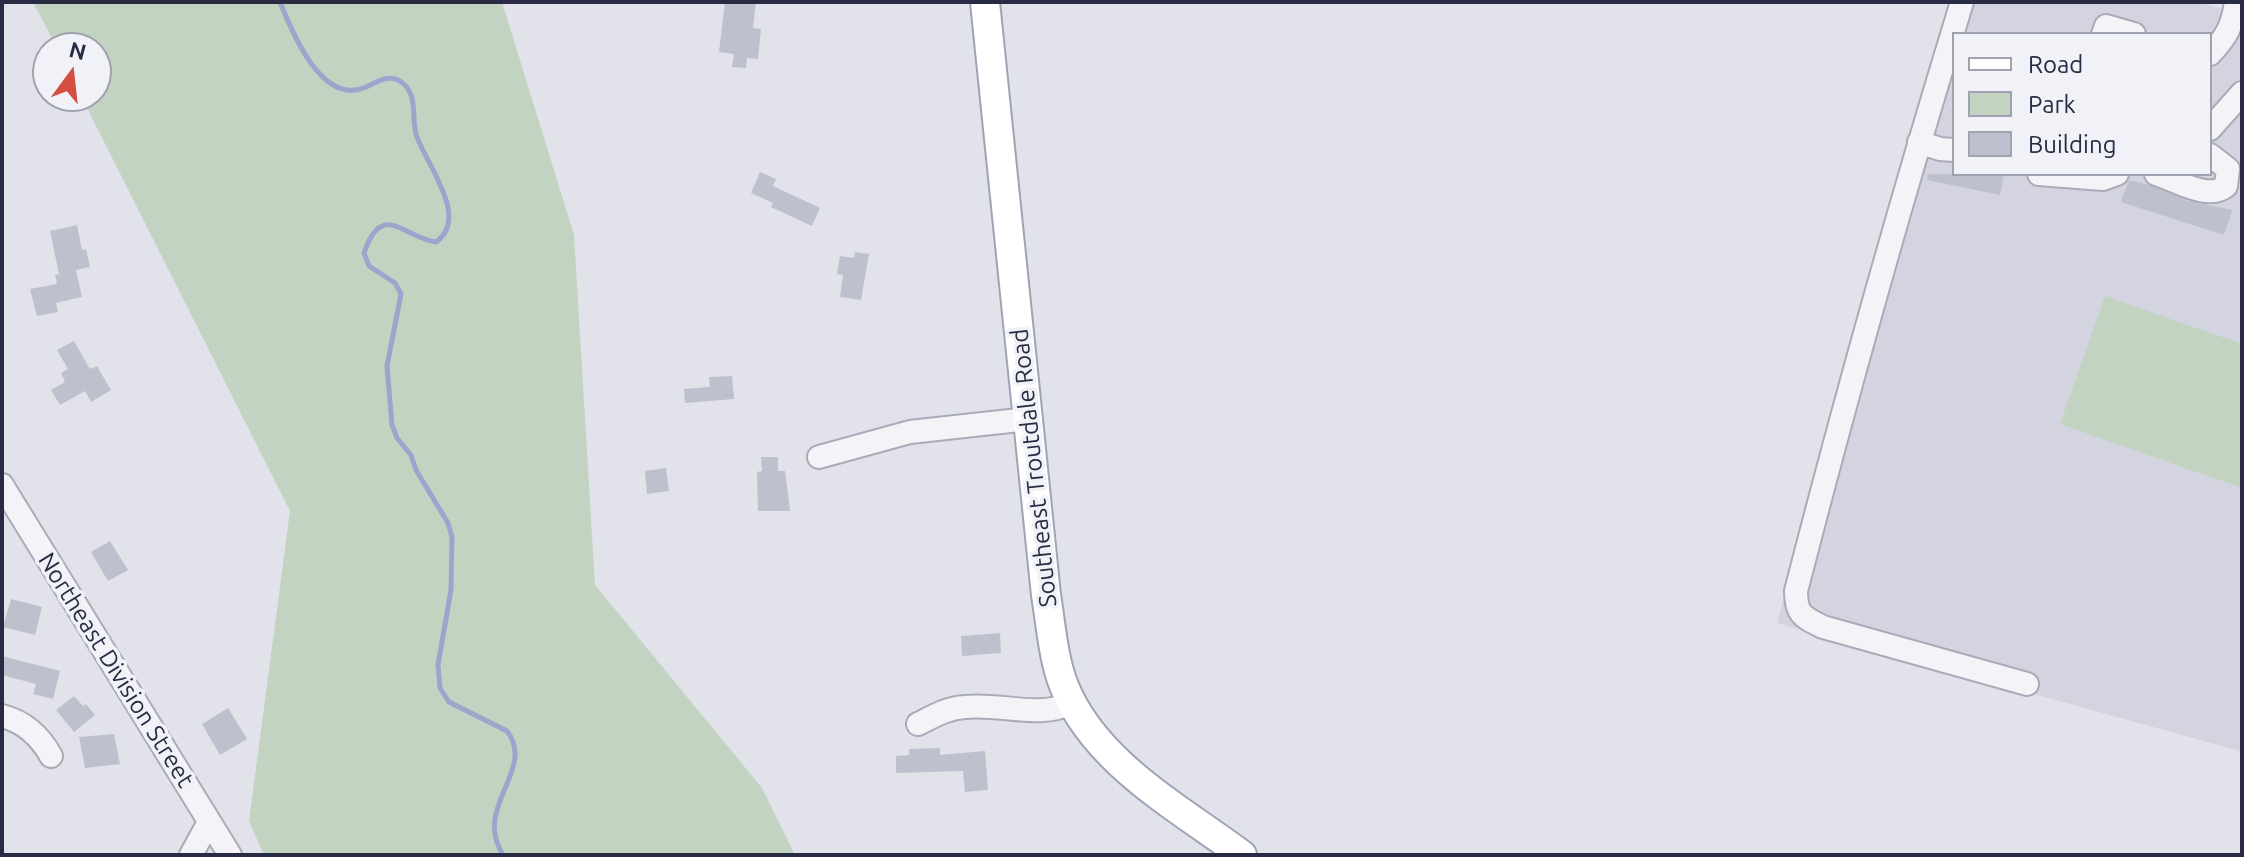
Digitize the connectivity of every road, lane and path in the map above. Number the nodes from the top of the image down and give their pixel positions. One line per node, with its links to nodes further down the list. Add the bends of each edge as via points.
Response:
1 (985, 2): 18 (main road, Southeast Troutdale Road)
2 (1962, 2): 4 (street)
3 (2236, 2): 7 (street)
4 (1953, 32)
5 (2104, 32): 6 (street, via 2106,26)
6 (2127, 32)
7 (2236, 33): 9 (street)
8 (1952, 35): 12 (street)
9 (2212, 52)
10 (2242, 93): 11 (street)
11 (2212, 127)
12 (1919, 142): 13 (street); 21 (street, via 1827,470 1796,607 1823,627)
13 (1952, 150)
14 (2212, 157): 17 (street, via 2228,169 2220,191 2207,192)
15 (2065, 176): 16 (street)
16 (2111, 176)
17 (2162, 176)
18 (1028, 419): 19 (street, via 910,432); 22 (main road, Southeast Troutdale Road, via 1046,595 1056,657)
19 (819, 457)
20 (2, 485): 26 (street, Northeast Division Street)
21 (2027, 684)
22 (1072, 703): 24 (street, via 1046,711 967,706); 29 (main road, Southeast Troutdale Road, via 1117,760)
23 (2, 716): 25 (street, via 38,736)
24 (918, 724)
25 (51, 756)
26 (209, 822): 27 (street); 28 (street, Northeast Division Street)
27 (191, 855)
28 (230, 855)
29 (1242, 855)

